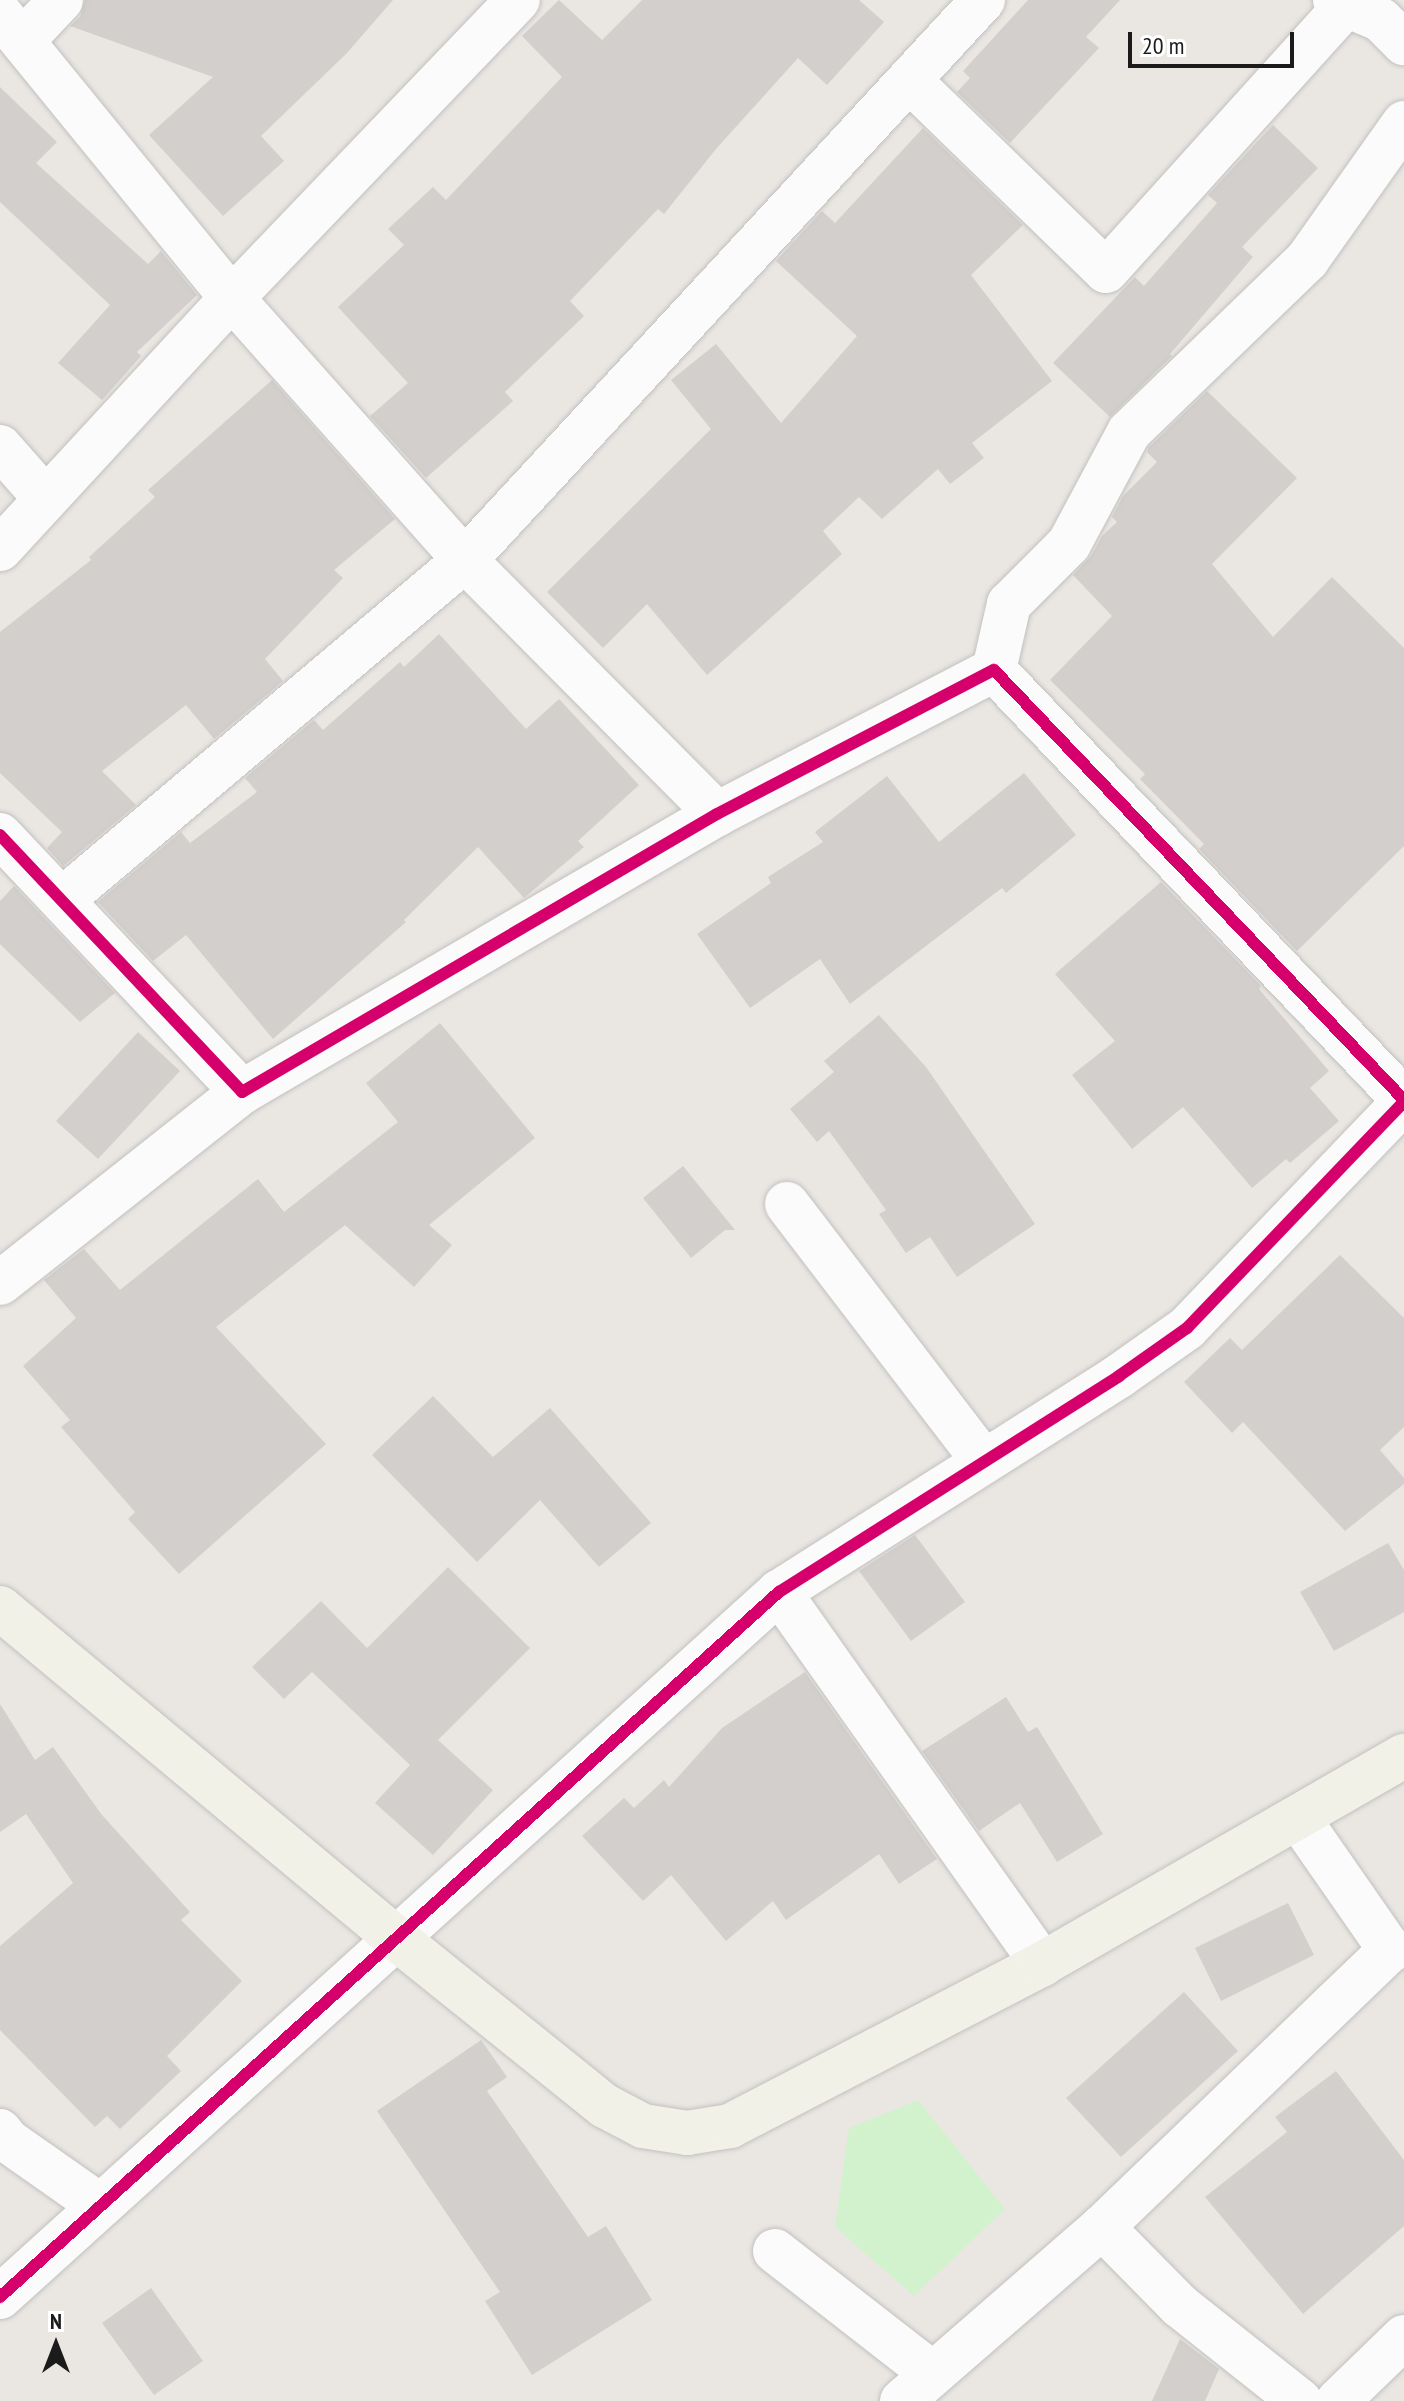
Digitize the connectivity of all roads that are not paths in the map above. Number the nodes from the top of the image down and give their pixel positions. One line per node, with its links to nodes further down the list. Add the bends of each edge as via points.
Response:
1 (61, 0): 5 (street)
2 (518, 0): 9 (street)
3 (983, 0): 7 (street)
4 (1340, 2): 6 (street, via 1381,20); 7 (street, via 1106,271)
5 (11, 27): 9 (street)
6 (1404, 43)
7 (909, 80): 13 (street)
8 (1404, 123): 14 (street, via 1307,260 1129,432 1069,544 1009,604)
9 (232, 298): 11 (street); 13 (street)
10 (0, 447): 11 (street)
11 (45, 498): 12 (street)
12 (0, 549)
13 (465, 560): 15 (street); 17 (street)
14 (994, 670): 15 (street); 19 (street)
15 (717, 814): 18 (street)
16 (0, 835): 17 (street)
17 (63, 899): 18 (street)
18 (242, 1092): 21 (street)
19 (1404, 1101): 22 (street, via 1187,1328)
20 (787, 1204): 22 (street)
21 (0, 1283)
22 (983, 1460): 23 (street)
23 (779, 1592): 27 (street); 29 (street)
24 (0, 1608): 27 (street)
25 (1404, 1756): 26 (street)
26 (1299, 1819): 28 (street); 29 (street)
27 (397, 1939): 29 (street, via 605,2106 643,2126 687,2133 730,2126); 31 (street)
28 (1397, 1944): 32 (street)
29 (1042, 1964)
30 (0, 2131): 31 (street)
31 (99, 2205): 34 (street)
32 (1102, 2227): 36 (street); 37 (street, via 1180,2306)
33 (775, 2251): 36 (street)
34 (0, 2297)
35 (1404, 2337): 38 (street)
36 (918, 2388)
37 (1300, 2401)
38 (1338, 2401)

